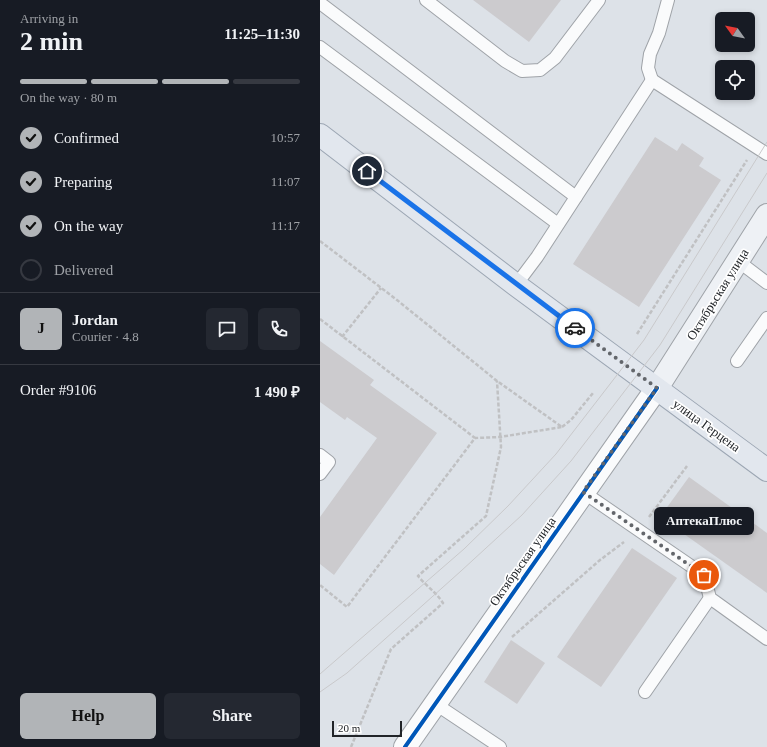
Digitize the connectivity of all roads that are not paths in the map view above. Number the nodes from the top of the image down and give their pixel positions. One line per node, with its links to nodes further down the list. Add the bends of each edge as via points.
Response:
1 (426, 0): 2 (lane, via 505,61 522,71 540,70 555,58)
2 (600, 0)
3 (668, 0): 6 (lane, via 650,54 648,68)
4 (320, 3): 9 (lane)
5 (320, 47): 11 (lane)
6 (652, 80): 8 (lane); 9 (lane)
7 (320, 136): 14 (main road, улица Герцена)
8 (767, 154)
9 (576, 196): 11 (lane)
10 (767, 215): 12 (main road, Октябрьская улица)
11 (558, 224): 14 (lane)
12 (738, 262): 13 (lane); 17 (main road, Октябрьская улица)
13 (767, 283)
14 (516, 285): 17 (main road, улица Герцена)
15 (767, 318): 16 (lane)
16 (737, 361)
17 (657, 388): 19 (main road, улица Герцена); 21 (street, Октябрьская улица)
18 (320, 455): 20 (lane, via 329,462)
19 (767, 470)
20 (320, 474)
21 (583, 492): 22 (lane, via 704,575); 25 (street, Октябрьская улица)
22 (710, 598): 23 (lane); 24 (lane)
23 (767, 639)
24 (645, 692)
25 (434, 703): 26 (street, Октябрьская улица); 27 (lane)
26 (405, 747)
27 (500, 747)

